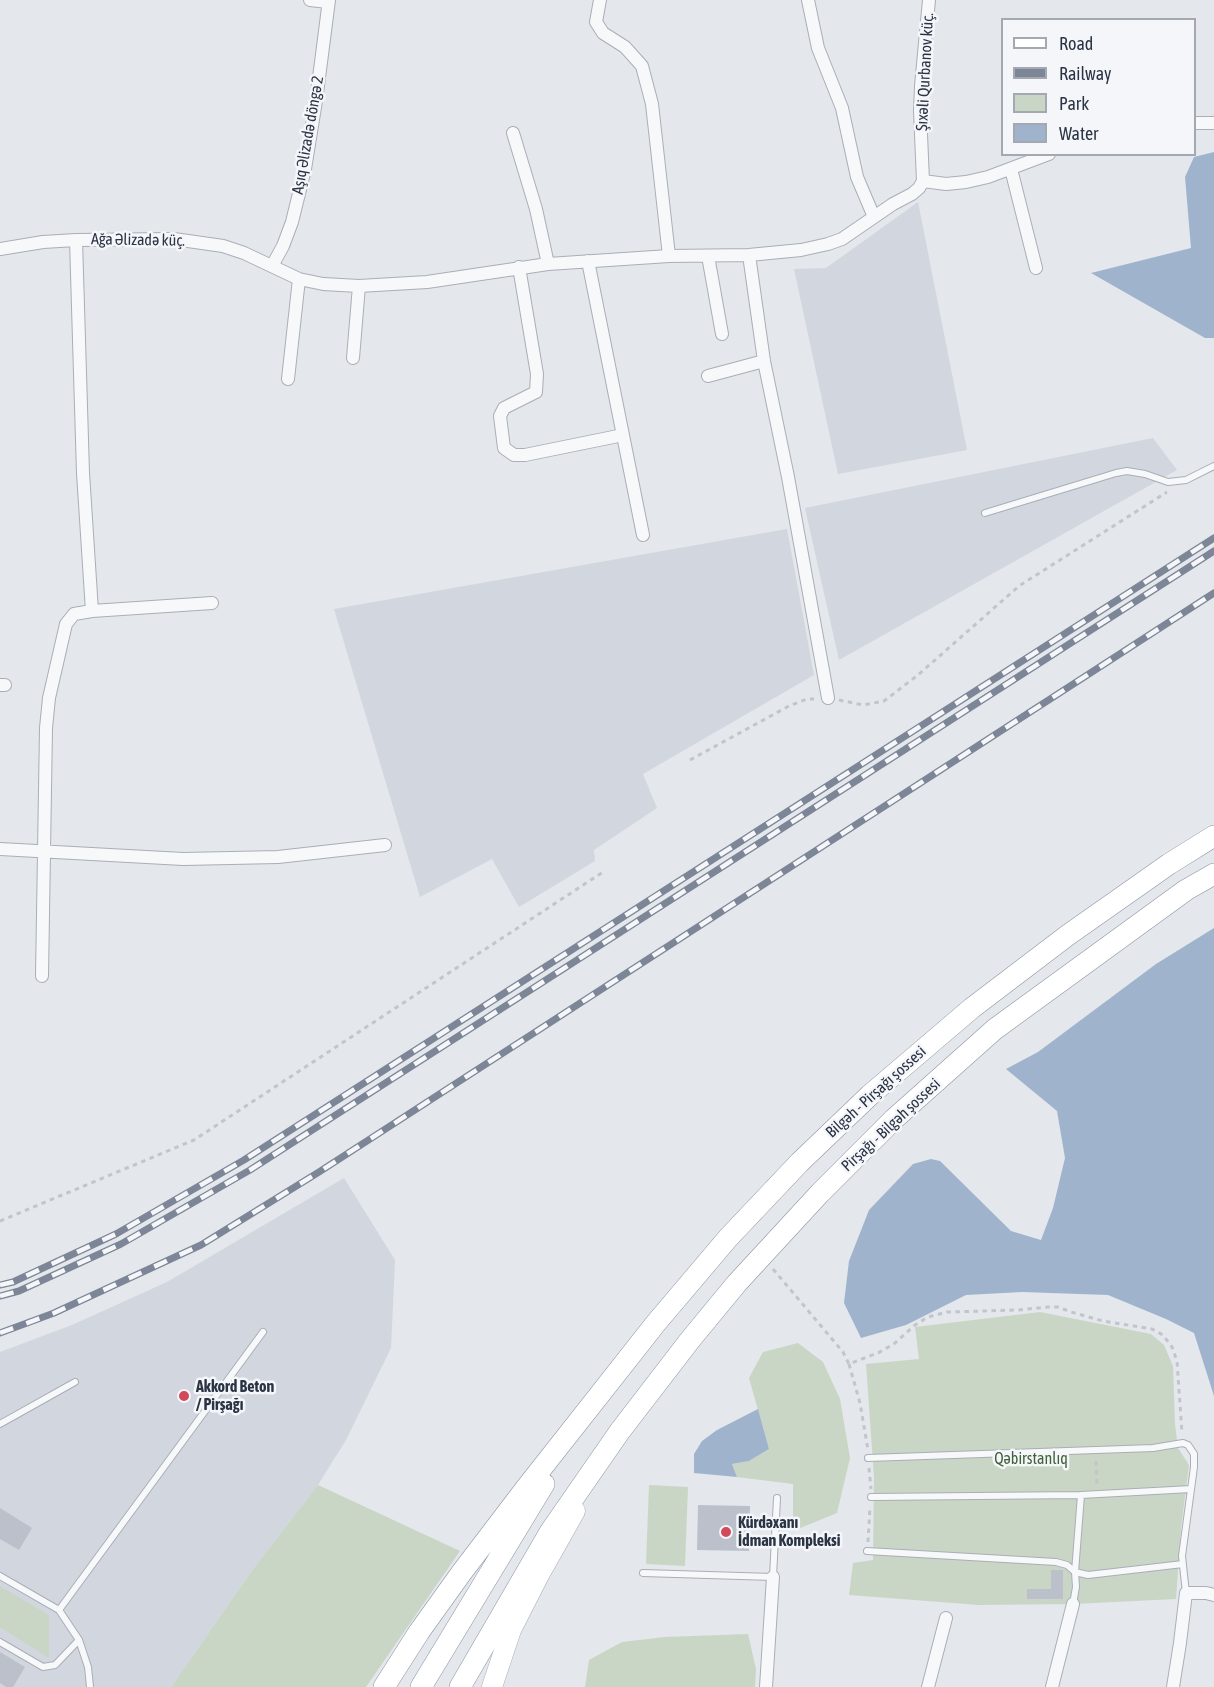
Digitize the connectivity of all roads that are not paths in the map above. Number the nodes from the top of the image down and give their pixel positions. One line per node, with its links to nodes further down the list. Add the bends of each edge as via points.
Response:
1 (310, 0): 5 (street)
2 (600, 0): 16 (street, via 596,22 603,33 625,46 642,66 652,104)
3 (808, 0): 12 (street, via 818,48 842,108 857,177)
4 (929, 0): 11 (street, Şıxəli Qurbanov küç., via 920,111)
5 (328, 1): 20 (street, Aşıq Əlizadə döngə 2, via 305,169 292,222)
6 (1196, 123): 7 (street)
7 (1214, 123)
8 (513, 133): 19 (street)
9 (1044, 156): 10 (street)
10 (1011, 169): 11 (street, via 966,182); 22 (street)
11 (923, 180): 12 (street, Ağa Əlizadə küç., via 920,188)
12 (874, 218): 15 (street, Ağa Əlizadə küç., via 828,244)
13 (76, 240): 14 (street, Ağa Əlizadə küç.); 20 (street, Ağa Əlizadə küç., via 200,241 244,253); 35 (street, via 83,473)
14 (0, 249)
15 (749, 255): 17 (street, Ağa Əlizadə küç.); 27 (street)
16 (669, 256): 17 (street, Ağa Əlizadə küç.); 18 (street, Ağa Əlizadə küç.)
17 (708, 256): 25 (street)
18 (588, 261): 19 (street, Ağa Əlizadə küç.); 30 (street)
19 (548, 264): 21 (street, Ağa Əlizadə küç.)
20 (272, 266): 23 (street, Ağa Əlizadə küç.)
21 (519, 267): 24 (street, Ağa Əlizadə küç., via 427,282); 30 (street, via 537,374 536,392 504,408 500,416 504,448 514,455 525,455)
22 (1036, 268)
23 (299, 279): 24 (street, Ağa Əlizadə küç.); 29 (street)
24 (359, 286): 26 (street)
25 (722, 334)
26 (353, 358)
27 (764, 361): 28 (street); 36 (street)
28 (708, 376)
29 (288, 379)
30 (623, 435): 33 (street)
31 (1214, 466): 32 (lane, via 1186,480 1168,482 1127,471)
32 (985, 513)
33 (643, 535)
34 (212, 603): 35 (street)
35 (93, 611): 40 (street, via 74,614 66,624 49,698)
36 (828, 698)
37 (1214, 836): 45 (highway, Bilgəh - Pirşağı şossesi, via 1068,935 972,1008 870,1095 728,1238)
38 (385, 845): 40 (street, via 278,857 207,859)
39 (0, 849): 40 (street)
40 (43, 850): 42 (street)
41 (1214, 874): 47 (highway, Pirşağı - Bilgəh şossesi, via 1186,890 995,1029 894,1119 737,1283)
42 (42, 976)
43 (263, 1332): 62 (lane)
44 (75, 1382): 46 (lane)
45 (590, 1406): 67 (highway, via 462,1572); 68 (highway)
46 (0, 1424)
47 (620, 1431): 69 (highway, Pirşağı - Bilgəh şossesi, via 549,1532); 70 (main road, via 511,1630)
48 (868, 1458): 49 (lane, via 1153,1448 1183,1443 1194,1454)
49 (1191, 1489): 50 (lane); 54 (lane)
50 (1081, 1495): 51 (lane); 55 (lane)
51 (871, 1497)
52 (777, 1498): 58 (lane)
53 (867, 1551): 55 (lane, via 1056,1562)
54 (1183, 1564): 55 (lane, via 1088,1575); 59 (lane)
55 (1075, 1572): 61 (lane)
56 (643, 1573): 58 (lane)
57 (0, 1576): 62 (lane)
58 (773, 1577): 71 (street)
59 (1186, 1593): 60 (street); 74 (street)
60 (1214, 1596)
61 (1073, 1604): 73 (street)
62 (59, 1610): 64 (lane)
63 (946, 1618): 72 (street)
64 (80, 1640): 65 (lane, via 55,1665 43,1667); 66 (lane)
65 (0, 1642)
66 (90, 1687)
67 (384, 1687)
68 (421, 1687)
69 (460, 1687)
70 (492, 1687)
71 (766, 1687)
72 (928, 1687)
73 (1052, 1687)
74 (1173, 1687)

